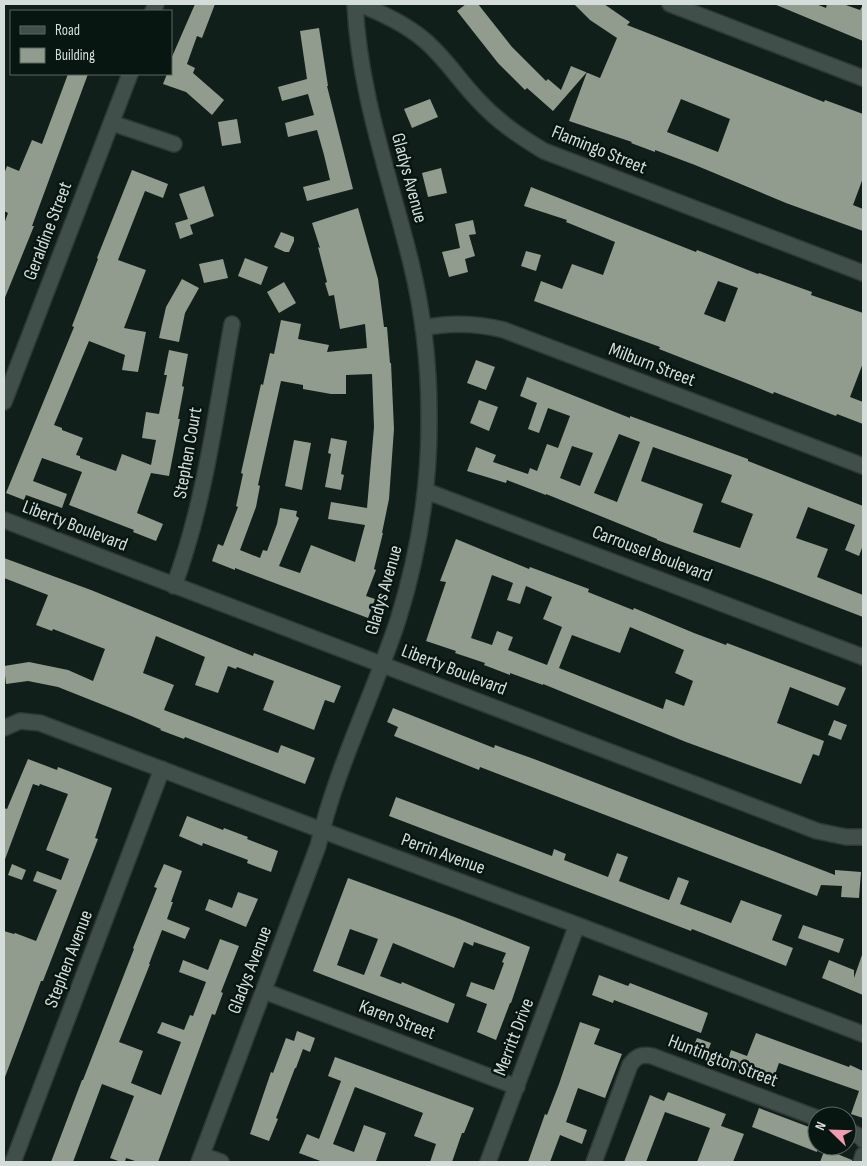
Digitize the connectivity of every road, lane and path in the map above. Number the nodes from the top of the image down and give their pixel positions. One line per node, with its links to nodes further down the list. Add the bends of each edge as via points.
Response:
1 (355, 4): 10 (street, Gladys Avenue, via 365,89 411,264)
2 (359, 4): 8 (street, Flamingo Street, via 394,19 423,39 444,58 492,116 544,151)
3 (670, 4): 5 (street)
4 (130, 75): 6 (street, Geraldine Street)
5 (863, 78)
6 (112, 123): 7 (street); 11 (street, Geraldine Street)
7 (174, 144)
8 (863, 273)
9 (232, 324): 15 (street, Stephen Court, via 198,512)
10 (423, 328): 12 (street, Milburn Street, via 464,323 504,330); 13 (street, Gladys Avenue, via 430,413)
11 (4, 402)
12 (863, 466)
13 (426, 491): 16 (street, Carrousel Boulevard); 17 (street, Gladys Avenue, via 412,574)
14 (4, 520): 15 (street, Liberty Boulevard)
15 (174, 586): 17 (street, Liberty Boulevard)
16 (863, 656)
17 (382, 663): 20 (street, Gladys Avenue); 21 (street, Liberty Boulevard, via 817,831)
18 (6, 726): 19 (street, Perrin Avenue, via 20,721 40,722)
19 (162, 769): 20 (street, Perrin Avenue); 29 (street, Stephen Avenue)
20 (322, 830): 22 (street, Perrin Avenue); 23 (street, Gladys Avenue)
21 (863, 837)
22 (577, 925): 24 (street, Perrin Avenue); 25 (street, Merritt Drive)
23 (264, 991): 25 (street, Karen Street); 28 (street, Gladys Avenue)
24 (863, 1034)
25 (516, 1087): 31 (street, Merritt Drive)
26 (807, 1114): 32 (street, Huntington Street, via 644,1055 634,1059 630,1065)
27 (863, 1154): 33 (street)
28 (201, 1159): 30 (street)
29 (13, 1162)
30 (220, 1162)
31 (488, 1162)
32 (594, 1162)
33 (861, 1162)

